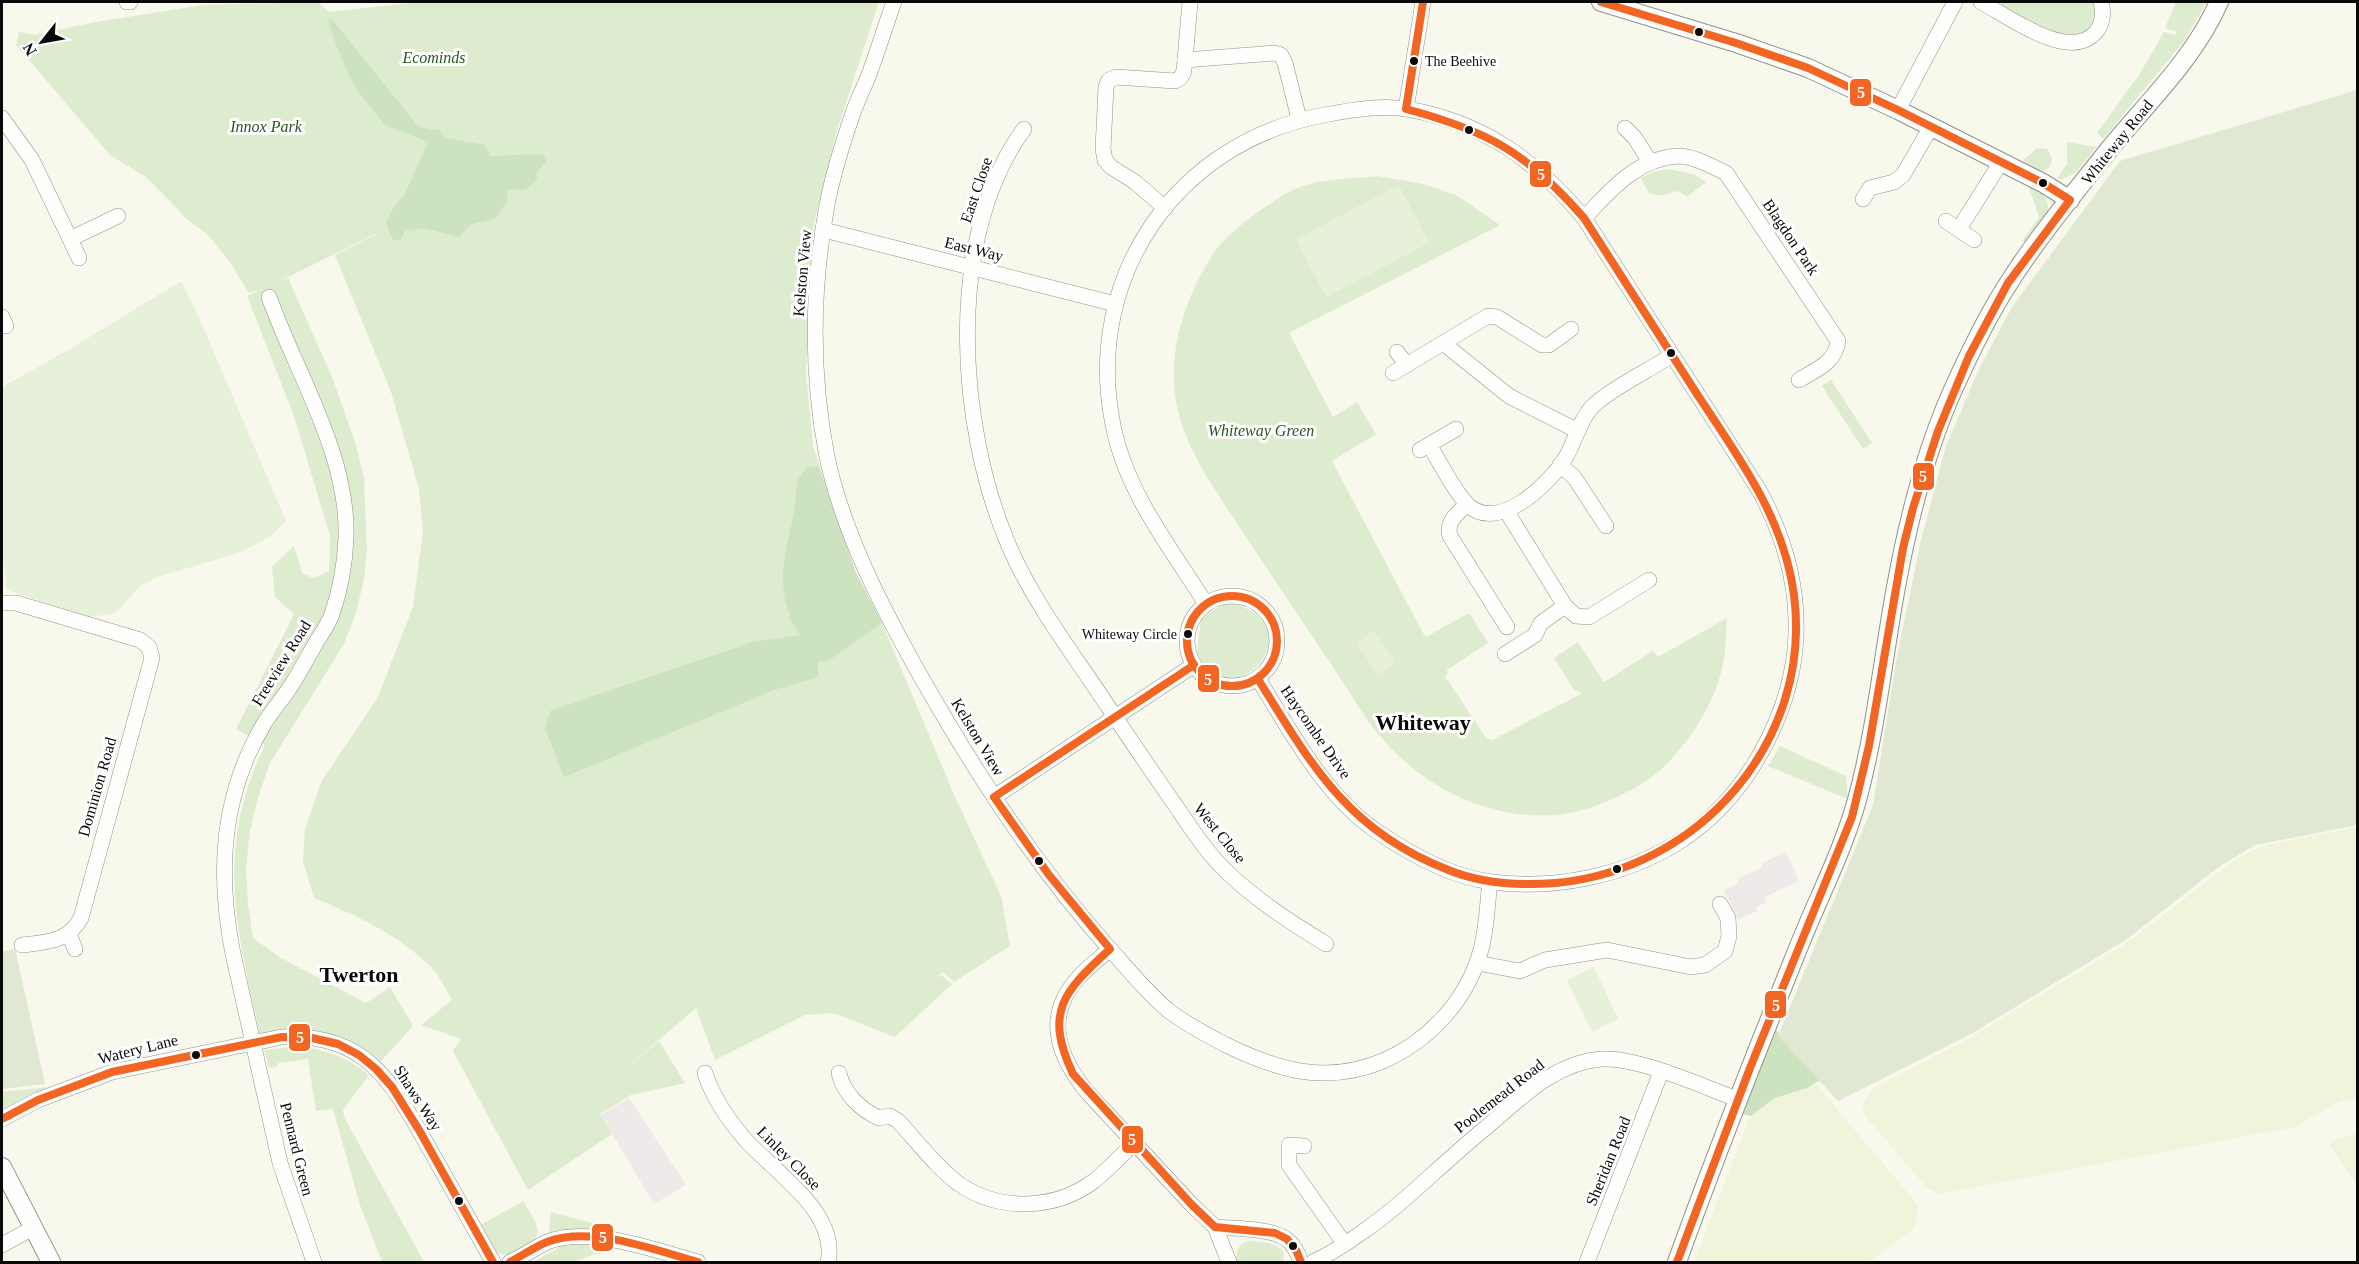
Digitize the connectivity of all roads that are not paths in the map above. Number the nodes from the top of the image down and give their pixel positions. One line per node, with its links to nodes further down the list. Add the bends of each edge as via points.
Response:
1 (894, 2): 24 (street, Kelston View, via 853,114)
2 (1190, 2): 9 (street)
3 (1423, 2): 10 (street)
4 (1601, 2): 11 (street, via 1773,55)
5 (1955, 2): 11 (street)
6 (1981, 2): 7 (street, via 2067,44 2090,38 2098,30 2103,15)
7 (2101, 2)
8 (2219, 2): 20 (street, Whiteway Road, via 2184,60)
9 (1185, 60): 13 (street, via 1281,55); 21 (street, via 1184,73 1175,81 1116,77 1106,87 1105,160)
10 (1406, 109): 13 (street, Haycombe Drive, via 1343,111); 23 (street, Haycombe Drive, via 1440,117 1502,142 1544,174)
11 (1898, 110): 14 (street)
12 (2, 118): 25 (street, via 32,160)
13 (1299, 119): 21 (street, Haycombe Drive, via 1266,132 1205,166)
14 (1931, 127): 18 (street); 19 (street, via 1903,174 1894,182 1870,188)
15 (1625, 128): 17 (street)
16 (1024, 129): 28 (street, East Close, via 1009,150 987,201)
17 (1650, 162): 23 (street, Blagdon Park, via 1619,182); 35 (street, Blagdon Park, via 1679,156 1726,173 1838,341 1832,359)
18 (2001, 162): 20 (street); 26 (street, via 1953,225)
19 (1863, 199)
20 (2070, 200): 64 (street, Whiteway Road, via 2010,281 1971,350 1934,439 1896,587 1858,797)
21 (1165, 208): 29 (street, Haycombe Drive, via 1144,237)
22 (118, 216): 25 (street)
23 (1584, 218): 34 (street, Haycombe Drive)
24 (824, 230): 28 (street, East Way); 51 (street, Kelston View, via 815,294 817,380 828,458 840,500 889,621)
25 (70, 239): 27 (street)
26 (1974, 240)
27 (79, 258)
28 (972, 267): 29 (street, East Way); 50 (street, East Close, via 966,354 969,393 990,498 1033,592)
29 (1115, 304): 44 (street, Haycombe Drive, via 1108,390 1121,456 1134,489)
30 (267, 307): 60 (street, Freeview Road, via 305,382 334,459 344,503 346,537 332,615 261,731 242,768 228,817 224,885 227,922)
31 (1571, 329): 32 (street, via 1549,345 1542,345 1497,317 1488,316)
32 (1443, 343): 33 (street, via 1400,369); 37 (street, via 1509,396)
33 (1397, 351)
34 (1672, 355): 37 (street, via 1599,401); 52 (street, Haycombe Drive, via 1759,490 1782,538 1790,569 1796,633 1788,688 1777,720 1759,758 1741,783 1677,843 1600,875 1548,883)
35 (1799, 380)
36 (1456, 429): 39 (street, via 1424,448)
37 (1578, 431): 38 (street)
38 (1560, 465): 40 (street, via 1539,489); 41 (street)
39 (1467, 504): 40 (street, via 1480,511); 46 (street, via 1451,519 1450,536)
40 (1507, 512): 45 (street)
41 (1605, 515)
42 (1649, 580): 45 (street, via 1589,617 1576,616)
43 (2, 603): 54 (street, Dominion Road, via 16,603 140,640 149,647 152,658 84,911)
44 (1206, 604): 48 (street, via 1188,632); 49 (street, Haycombe Drive, via 1236,596 1253,601 1269,615 1277,636 1276,652 1269,668)
45 (1565, 606): 47 (street, via 1541,623 1535,634)
46 (1507, 627)
47 (1505, 654)
48 (1194, 665): 49 (street, Haycombe Drive, via 1206,678 1228,686); 50 (street)
49 (1258, 679): 52 (street, Haycombe Drive, via 1319,772 1374,830 1412,853)
50 (1115, 717): 51 (street); 55 (street, West Close, via 1193,832 1224,869 1270,909)
51 (994, 797): 58 (street, Kelston View, via 1049,877)
52 (1490, 882): 59 (street, Kelston View)
53 (1720, 904): 59 (street, via 1728,918 1729,936 1725,951 1705,965 1691,967 1607,950 1545,960 1520,971)
54 (69, 934): 56 (street, via 49,942); 57 (street)
55 (1326, 944)
56 (22, 945)
57 (75, 949)
58 (1110, 949): 59 (street, Kelston View, via 1168,1010 1202,1033 1261,1061 1287,1070 1316,1073 1368,1066 1419,1041 1452,1008); 66 (street, via 1079,976 1065,996 1058,1018 1058,1038 1073,1074)
59 (1477, 963)
60 (254, 1041): 65 (street, Watery Lane, via 112,1072 38,1100); 74 (street, Pennard Green, via 280,1163); 75 (street, Shaws Way, via 316,1037 355,1052 374,1065 398,1093)
61 (1661, 1072): 64 (street, Poolemead Road); 71 (street, Poolemead Road, via 1602,1059 1560,1070 1527,1092 1404,1199); 82 (street, Sheridan Road)
62 (839, 1073): 66 (street, via 845,1090 862,1107 879,1118 890,1116 898,1121 960,1184 1005,1203 1046,1203 1079,1190)
63 (704, 1082): 78 (street, Linley Close, via 744,1138 815,1211 825,1230 830,1251)
64 (1737, 1099): 83 (street, Whiteway Road)
65 (2, 1119)
66 (1134, 1143): 69 (street)
67 (1304, 1146): 71 (street, via 1289,1145 1288,1165)
68 (3, 1173): 70 (street)
69 (1215, 1227): 79 (street); 80 (street, via 1275,1233 1287,1239)
70 (33, 1228): 72 (street); 73 (street)
71 (1344, 1243): 81 (street, Poolemead Road)
72 (2, 1245)
73 (51, 1263)
74 (314, 1263)
75 (494, 1263)
76 (510, 1263): 77 (street, via 549,1241 584,1236)
77 (698, 1263)
78 (828, 1263)
79 (1229, 1263)
80 (1301, 1263)
81 (1313, 1263)
82 (1587, 1263)
83 (1677, 1263)

